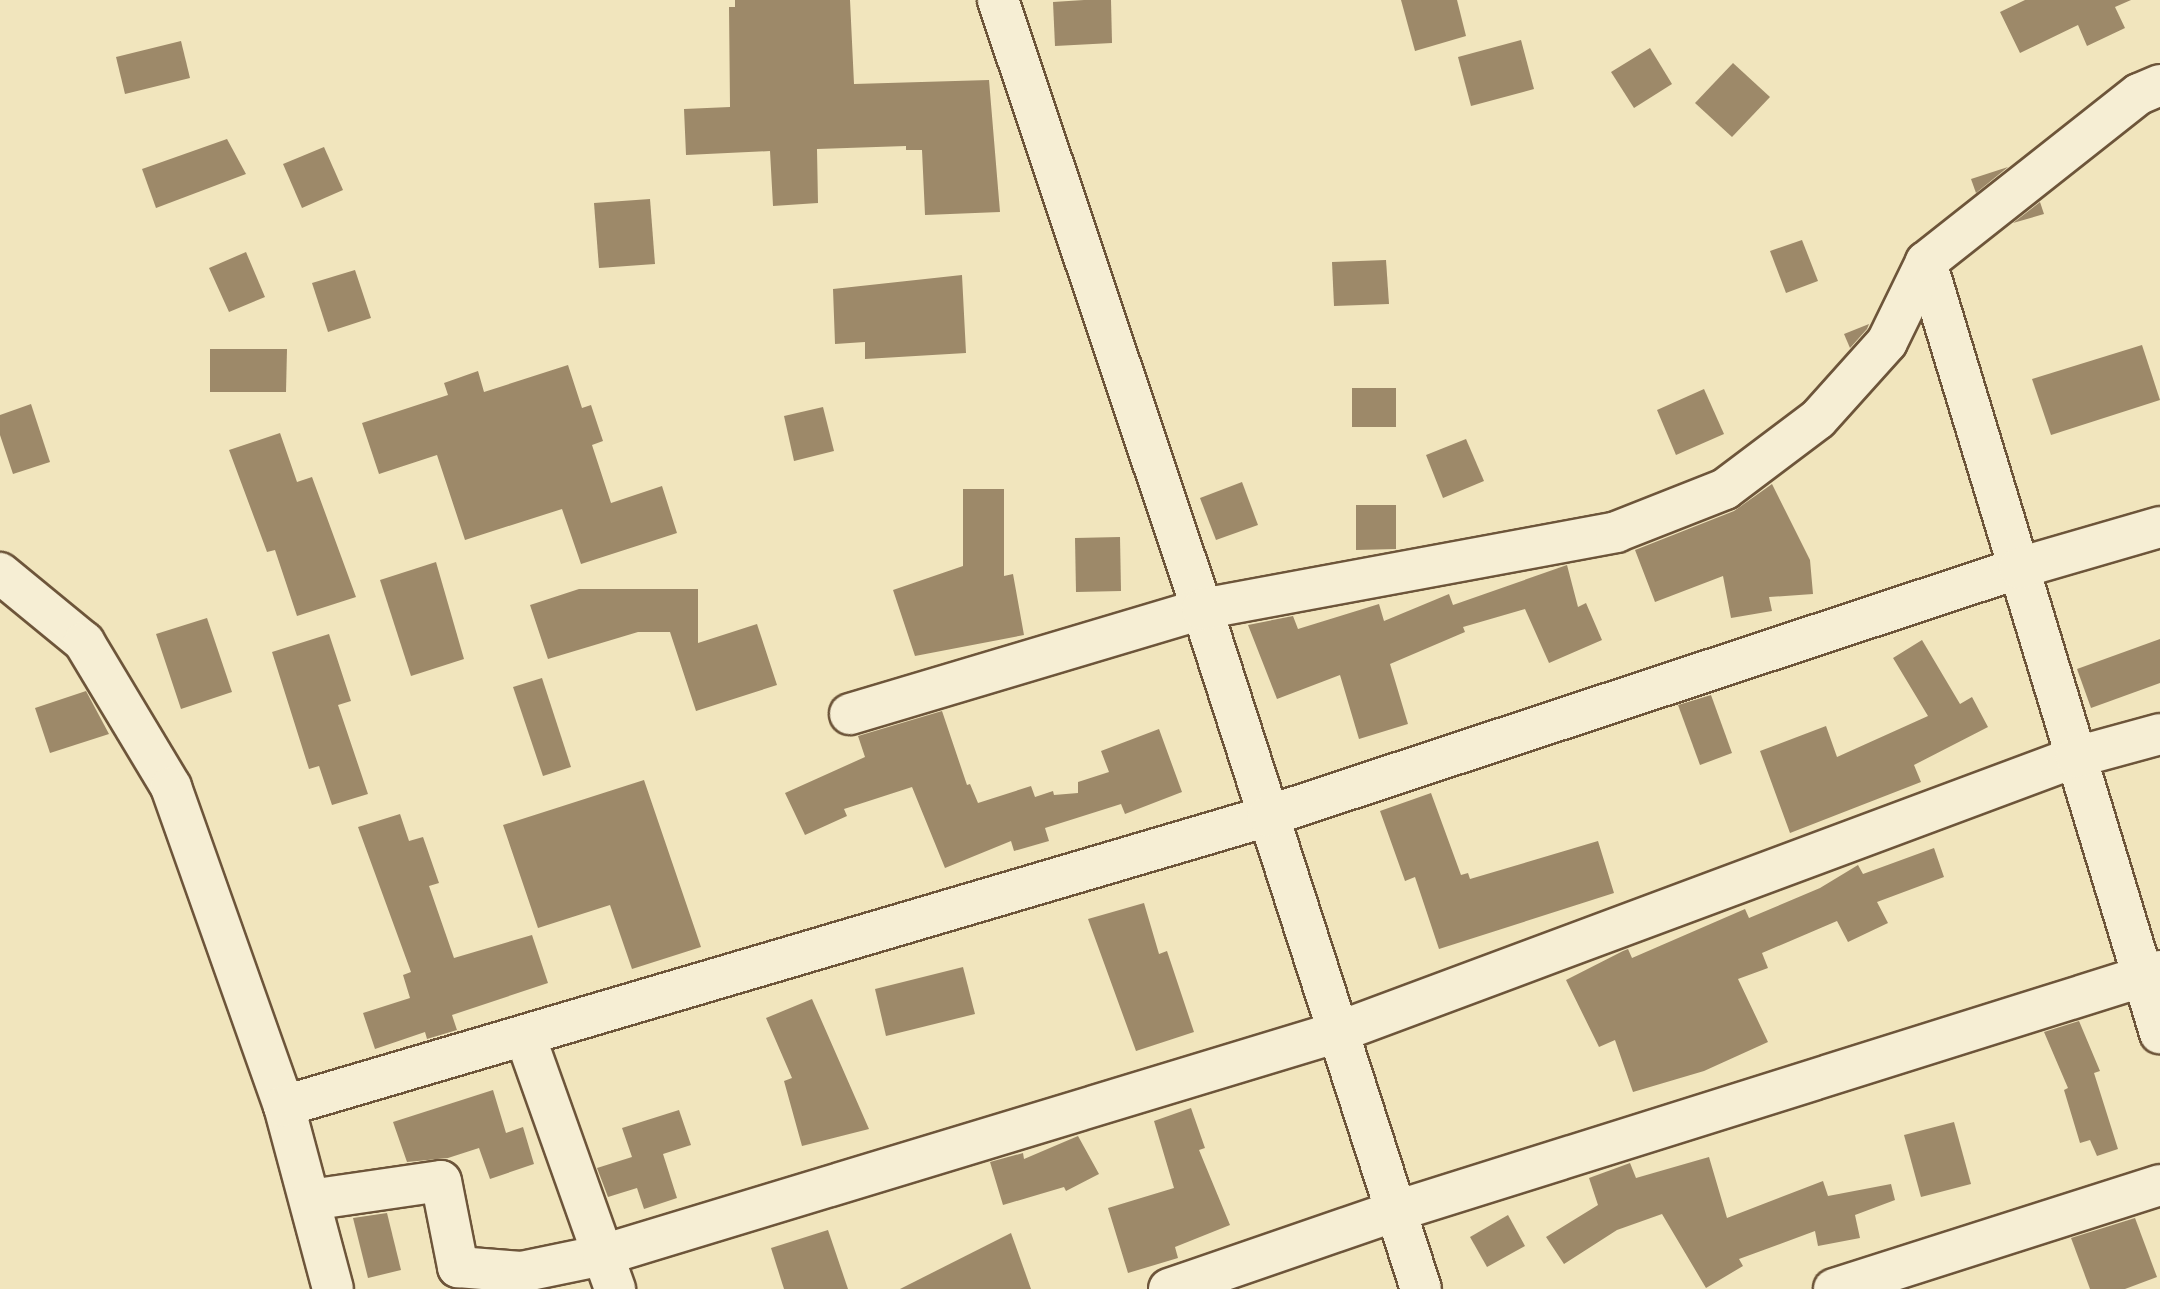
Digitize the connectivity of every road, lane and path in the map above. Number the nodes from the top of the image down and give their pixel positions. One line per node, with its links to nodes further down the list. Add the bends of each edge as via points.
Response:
1 (998, 0): 7 (street)
2 (2160, 84): 3 (street, via 2138,94)
3 (1926, 262): 5 (street); 7 (street, via 1887,342 1818,419 1725,489 1616,532)
4 (2160, 527): 5 (street)
5 (2019, 568): 10 (street); 11 (street)
6 (0, 573): 16 (street, via 84,642 171,787)
7 (1202, 609): 8 (street); 11 (street)
8 (850, 714)
9 (2160, 734): 10 (street)
10 (2076, 757): 12 (street); 13 (street)
11 (1268, 816): 13 (street); 15 (street)
12 (2152, 974): 14 (street); 19 (street)
13 (1338, 1032): 19 (street); 20 (street)
14 (2160, 1033)
15 (525, 1036): 16 (street); 20 (street)
16 (284, 1106): 18 (street)
17 (2160, 1184): 24 (street)
18 (310, 1200): 20 (street, via 442,1181 458,1267); 21 (street)
19 (1396, 1211): 22 (street); 23 (street)
20 (609, 1272)
21 (333, 1289)
22 (1169, 1289)
23 (1421, 1289)
24 (1834, 1289)

